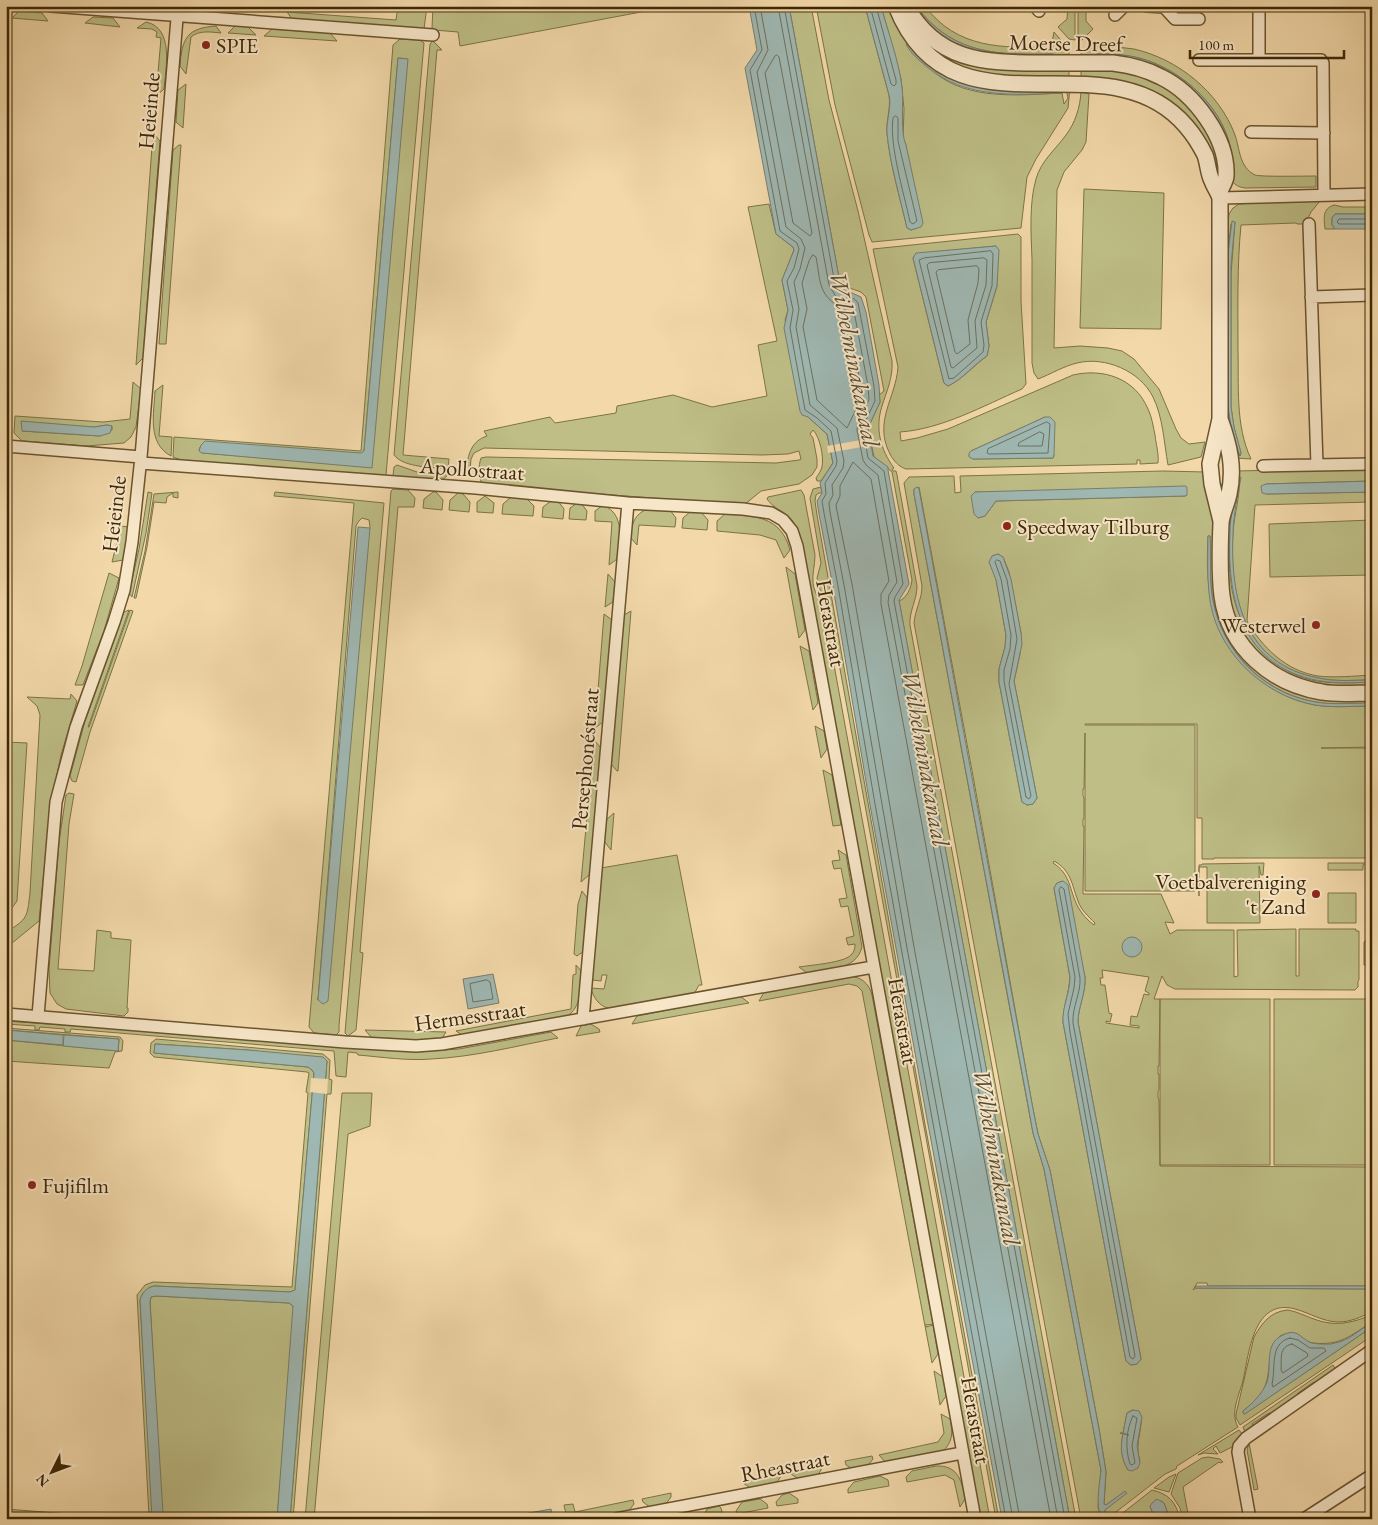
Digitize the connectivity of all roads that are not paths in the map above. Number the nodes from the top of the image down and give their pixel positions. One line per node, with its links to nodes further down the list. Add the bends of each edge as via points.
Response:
1 (51, 6): 7 (street)
2 (896, 6): 17 (street, Moerse Dreef, via 903,25 923,50 951,70 972,79 1009,84 1094,84 1117,87 1155,100 1170,110 1196,139)
3 (906, 6): 17 (street, Moerse Dreef, via 931,37 968,58 994,63 1113,63 1148,70 1163,77 1193,100 1214,128 1223,153 1226,177)
4 (1124, 6): 8 (street)
5 (1147, 6): 9 (street, via 1164,7 1176,19)
6 (1258, 6): 11 (street)
7 (177, 11): 10 (street); 23 (street, Heieinde)
8 (1115, 15)
9 (1199, 19)
10 (433, 35)
11 (1259, 59): 12 (street); 14 (street, via 1321,60)
12 (1199, 60)
13 (1251, 132): 14 (street)
14 (1324, 133): 15 (street)
15 (1324, 194): 16 (street); 17 (street)
16 (1372, 194)
17 (1219, 196): 21 (street, Moerse Dreef)
18 (1309, 224): 20 (street)
19 (1372, 295): 20 (street)
20 (1311, 297): 25 (street)
21 (1220, 419): 28 (street, Moerse Dreef, via 1210,464); 28 (street, Moerse Dreef, via 1232,470)
22 (6, 446): 23 (street, Apollostraat)
23 (141, 460): 27 (street, Apollostraat); 33 (street, Heieinde, via 124,590 76,727 56,802)
24 (1372, 464): 25 (street)
25 (1317, 465): 26 (street)
26 (1263, 466)
27 (628, 503): 29 (street, Apollostraat, via 771,513); 34 (street, Persephonéstraat)
28 (1221, 521): 30 (street, Moerse Dreef, via 1222,597 1235,632 1256,662 1288,683 1306,689)
29 (792, 531): 31 (street, Herastraat)
30 (1372, 693)
31 (873, 967): 34 (street, Hermesstraat); 36 (street, Herastraat)
32 (6, 1014): 33 (street, Hermesstraat)
33 (38, 1016): 34 (street, Hermesstraat, via 416,1046)
34 (583, 1019)
35 (1372, 1350): 40 (street, via 1239,1446)
36 (962, 1453): 38 (street, Rheastraat); 39 (street, Herastraat)
37 (1372, 1474): 41 (street)
38 (616, 1519)
39 (975, 1519)
40 (1250, 1519)
41 (1304, 1519)

